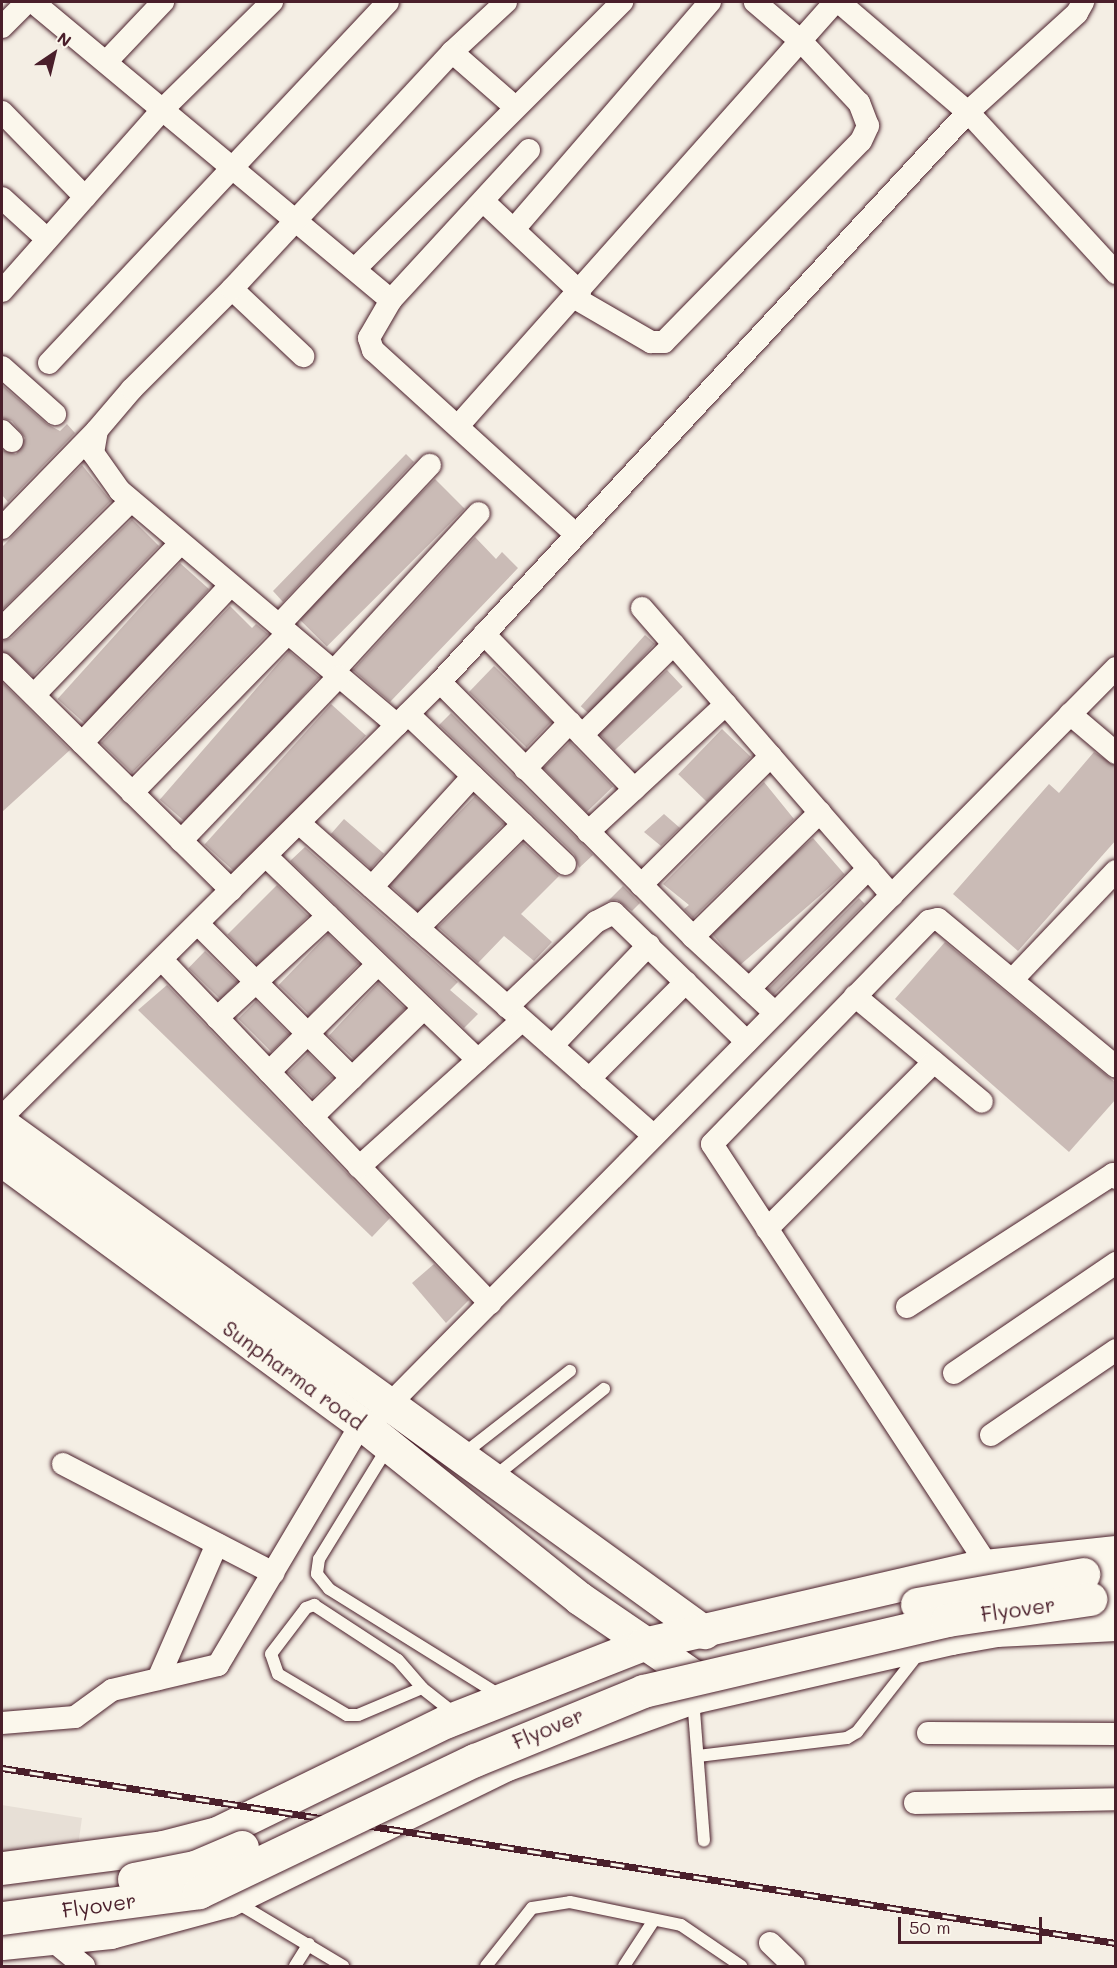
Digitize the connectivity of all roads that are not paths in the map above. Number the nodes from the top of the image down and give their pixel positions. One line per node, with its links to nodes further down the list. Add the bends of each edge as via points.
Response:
1 (163, 2): 14 (street)
2 (272, 2): 16 (street)
3 (388, 2): 20 (street)
4 (506, 2): 13 (street)
5 (622, 2): 15 (street)
6 (710, 2): 25 (street)
7 (755, 2): 12 (street)
8 (837, 2): 12 (street); 18 (street)
9 (1083, 2): 18 (street, via 1077,13)
10 (25, 3): 11 (street); 14 (street)
11 (2, 27)
12 (802, 42): 31 (street); 31 (street, via 867,114 868,126 861,141 664,342 651,342)
13 (452, 52): 15 (street); 24 (street)
14 (106, 62): 16 (street)
15 (515, 106): 27 (street)
16 (163, 109): 20 (street); 21 (street)
17 (2, 112): 21 (street)
18 (968, 112): 28 (street); 43 (street)
19 (529, 150): 23 (street)
20 (232, 167): 24 (street); 34 (street)
21 (85, 197): 26 (street)
22 (2, 198): 26 (street)
23 (483, 201): 25 (street); 32 (street)
24 (295, 220): 27 (street); 30 (street)
25 (514, 229): 31 (street)
26 (47, 239): 29 (street)
27 (354, 269): 32 (street)
28 (1116, 273)
29 (5, 281)
30 (232, 289): 33 (street); 38 (street)
31 (577, 295): 37 (street)
32 (391, 300): 37 (street, via 369,338 373,350)
33 (303, 356)
34 (50, 363)
35 (2, 367): 36 (street)
36 (55, 414)
37 (458, 426): 43 (street)
38 (97, 430): 40 (street, via 93,453 103,473); 42 (street)
39 (430, 465): 48 (street)
40 (131, 501): 44 (street); 47 (street)
41 (479, 513): 53 (street)
42 (2, 528)
43 (575, 534): 49 (street)
44 (181, 543): 45 (street); 55 (street)
45 (231, 585): 48 (street); 60 (street)
46 (642, 608): 50 (street)
47 (2, 628)
48 (284, 629): 53 (street); 66 (street)
49 (484, 634): 54 (street); 59 (street)
50 (674, 644): 56 (street); 59 (street)
51 (2, 664): 55 (street)
52 (1116, 668): 57 (street)
53 (336, 674): 58 (street); 71 (street)
54 (440, 682): 58 (street); 63 (street)
55 (34, 696): 60 (street)
56 (726, 704): 62 (street); 65 (street)
57 (1070, 714): 61 (street); 79 (street)
58 (403, 719): 64 (street); 68 (street)
59 (576, 728): 63 (street); 65 (street)
60 (82, 743): 66 (street)
61 (1116, 753)
62 (771, 756): 67 (street); 76 (street)
63 (525, 769): 70 (street)
64 (473, 776): 69 (street); 77 (street)
65 (634, 789): 70 (street)
66 (132, 793): 71 (street)
67 (820, 812): 74 (street); 83 (street)
68 (299, 823): 72 (street); 77 (street)
69 (523, 824): 73 (street); 82 (street)
70 (588, 832): 76 (street)
71 (181, 841): 78 (street)
72 (266, 856): 78 (street); 80 (street)
73 (565, 864)
74 (869, 868): 79 (street); 90 (street)
75 (1112, 881): 87 (street)
76 (641, 885): 83 (street)
77 (372, 887): 82 (street)
78 (231, 891): 81 (street)
79 (891, 896): 93 (street)
80 (328, 916): 86 (street); 89 (street)
81 (198, 924): 85 (street); 89 (street)
82 (418, 928): 94 (street)
83 (693, 937): 90 (street)
84 (650, 945): 88 (street); 94 (street, via 623,918 607,913); 98 (street)
85 (162, 960): 95 (street); 106 (street)
86 (378, 964): 92 (street); 96 (street)
87 (1013, 979): 91 (street, via 938,919 929,921); 101 (street)
88 (686, 982): 97 (street); 104 (street)
89 (256, 983): 95 (street); 96 (street)
90 (749, 989): 93 (street)
91 (855, 996): 100 (street); 113 (street, via 712,1144)
92 (424, 1008): 99 (street); 103 (street)
93 (775, 1013): 97 (street)
94 (515, 1014): 98 (street); 99 (street)
95 (218, 1018): 102 (street)
96 (308, 1034): 102 (street); 103 (street)
97 (747, 1042): 109 (street)
98 (552, 1046): 104 (street)
99 (478, 1060): 111 (street)
100 (934, 1062): 105 (street); 113 (street)
101 (1116, 1067)
102 (269, 1072): 107 (street)
103 (352, 1078): 107 (street)
104 (589, 1079): 109 (street)
105 (982, 1102)
106 (2, 1117)
107 (312, 1117): 111 (street)
108 (2, 1124): 121 (street, Sunpharma road)
109 (654, 1136): 115 (street)
110 (2, 1160): 122 (street, Sunpharma road)
111 (359, 1167): 115 (street)
112 (1116, 1178): 116 (street, via 1113,1174)
113 (767, 1229): 129 (street)
114 (1116, 1263): 119 (street)
115 (490, 1303): 121 (street)
116 (908, 1307)
117 (1116, 1350): 123 (street)
118 (570, 1371): 124 (lane)
119 (954, 1372)
120 (604, 1389): 126 (lane)
121 (390, 1405): 122 (street); 124 (street, Sunpharma road)
122 (372, 1432): 130 (street); 135 (street, Sunpharma road, via 579,1598); 140 (lane, via 319,1558 317,1574 329,1589)
123 (991, 1435)
124 (460, 1457): 126 (street, Sunpharma road)
125 (63, 1464): 127 (street)
126 (491, 1480): 134 (street, Sunpharma road)
127 (217, 1544): 130 (street); 137 (street)
128 (1116, 1552): 129 (street)
129 (988, 1566): 134 (street)
130 (273, 1573): 137 (street, via 218,1665)
131 (1116, 1573): 150 (street, Flyover, bridge, via 981,1589 646,1668 468,1740 195,1867)
132 (1116, 1597): 152 (street, Flyover, bridge, via 988,1612 643,1691 476,1760 199,1892)
133 (1116, 1623): 136 (street, via 996,1630)
134 (704, 1632): 135 (street)
135 (643, 1644): 139 (street, Sunpharma road); 140 (street)
136 (926, 1644): 139 (street); 145 (lane, via 857,1732 848,1738)
137 (158, 1679): 142 (street, via 112,1690 75,1717)
138 (422, 1688): 138 (lane, via 358,1715 347,1715 278,1674 272,1654 306,1608 314,1605 398,1660); 141 (lane)
139 (704, 1694): 145 (lane); 151 (street, via 507,1764)
140 (504, 1698): 141 (street)
141 (459, 1717): 149 (street, via 217,1833 163,1847)
142 (2, 1723)
143 (928, 1733): 144 (street)
144 (1116, 1734)
145 (698, 1756): 148 (lane)
146 (1116, 1799): 147 (street)
147 (915, 1803)
148 (704, 1841)
149 (2, 1868)
150 (2, 1895)
151 (229, 1900): 156 (lane, via 250,1907); 157 (street, via 110,1932)
152 (2, 1918)
153 (654, 1920): 161 (lane, via 551,1902 532,1908 515,1924); 162 (lane); 163 (lane, via 681,1925)
154 (2, 1943): 157 (street)
155 (770, 1943): 164 (street)
156 (309, 1944): 159 (lane); 160 (lane)
157 (58, 1952): 158 (street)
158 (84, 1966)
159 (295, 1966)
160 (343, 1966)
161 (486, 1966)
162 (624, 1966)
163 (741, 1966)
164 (794, 1966)

